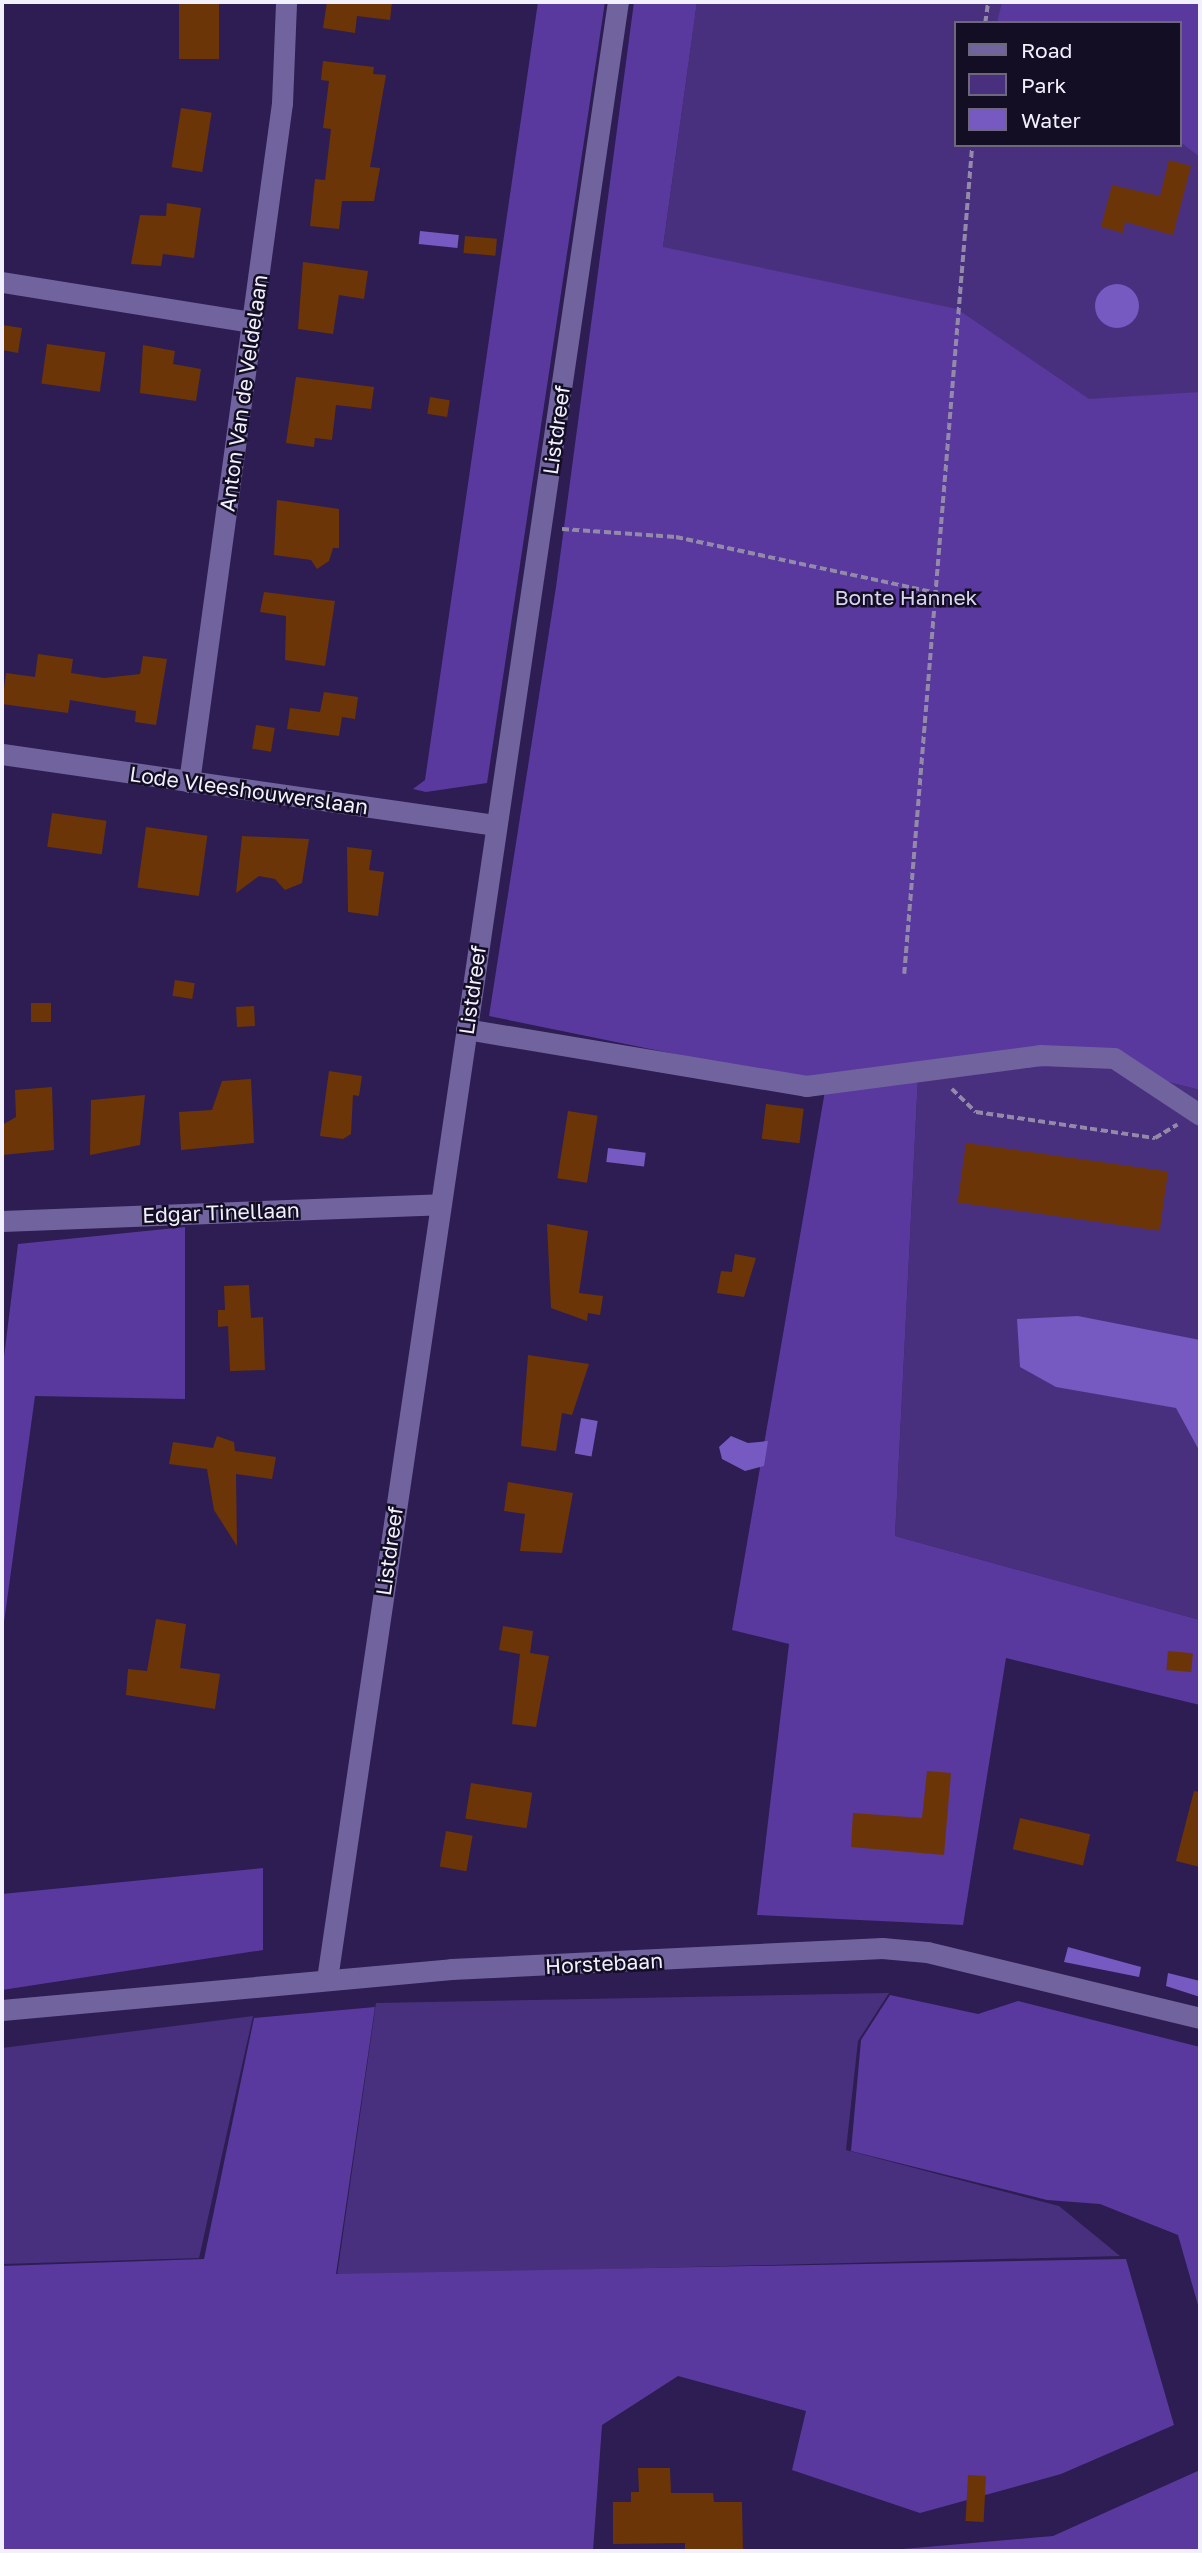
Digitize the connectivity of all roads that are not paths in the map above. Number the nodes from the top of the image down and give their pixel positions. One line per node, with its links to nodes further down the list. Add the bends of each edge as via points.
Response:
1 (286, 2): 4 (street, Anton Van de Veldelaan, via 282,103)
2 (618, 2): 7 (street, Listdreef)
3 (2, 282): 4 (street)
4 (252, 322): 6 (street, Anton Van de Veldelaan)
5 (2, 754): 6 (street, Lode Vleeshouwerslaan)
6 (189, 782): 7 (street, Lode Vleeshouwerslaan)
7 (496, 825): 8 (street, Listdreef)
8 (466, 1029): 9 (street, via 806,1086 1040,1055 1114,1058); 10 (street, Listdreef)
9 (1196, 1113)
10 (440, 1204): 11 (street, Edgar Tinellaan); 12 (street, Listdreef)
11 (2, 1221)
12 (327, 1979): 13 (street, Horstebaan); 14 (street, Horstebaan, via 882,1948 927,1952)
13 (2, 2010)
14 (1200, 2018)

